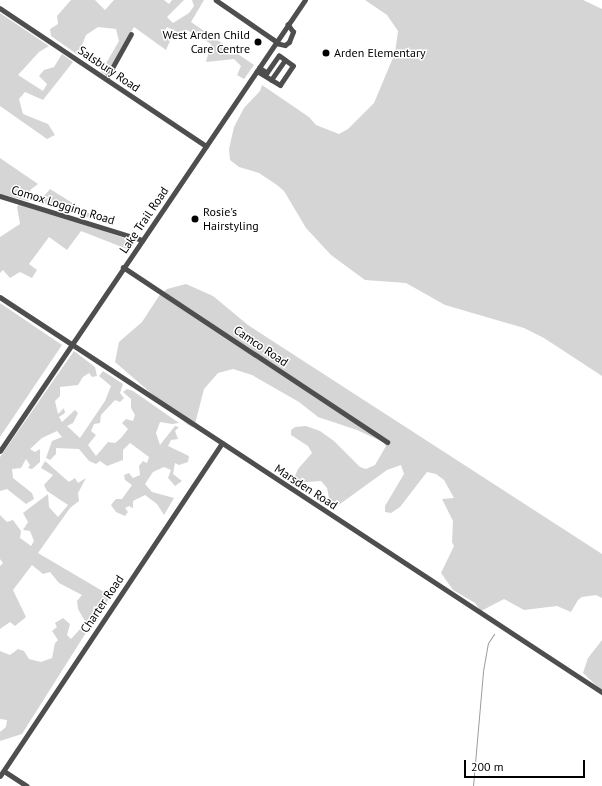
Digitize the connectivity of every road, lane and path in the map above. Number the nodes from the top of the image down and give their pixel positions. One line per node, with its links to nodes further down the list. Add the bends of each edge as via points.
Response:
1 (216, 0): 6 (street)
2 (305, 0): 4 (street, Lake Trail Road)
3 (0, 8): 9 (street, Salsbury Road)
4 (288, 24): 6 (street, Lake Trail Road); 6 (street, via 293,32 289,42 285,45)
5 (131, 34): 9 (street)
6 (276, 42): 8 (street, Lake Trail Road)
7 (285, 60): 8 (street, via 279,56 267,74); 10 (street); 10 (street, via 293,66 280,85)
8 (258, 69): 10 (street); 11 (street, Lake Trail Road)
9 (106, 79): 11 (street, Salsbury Road)
10 (272, 80)
11 (206, 146): 13 (street, Lake Trail Road)
12 (0, 196): 13 (street, Comox Logging Road)
13 (142, 240): 14 (street, Lake Trail Road)
14 (124, 267): 16 (street, Lake Trail Road); 17 (street, Camco Road)
15 (0, 297): 16 (street, Marsden Road)
16 (71, 345): 18 (street, Marsden Road); 19 (street, Lake Trail Road)
17 (386, 442)
18 (222, 443): 20 (street, Marsden Road); 21 (street, Charter Road)
19 (0, 451)
20 (602, 692)
21 (4, 771): 22 (street, Charter Road); 23 (street)
22 (0, 776)
23 (27, 786)

